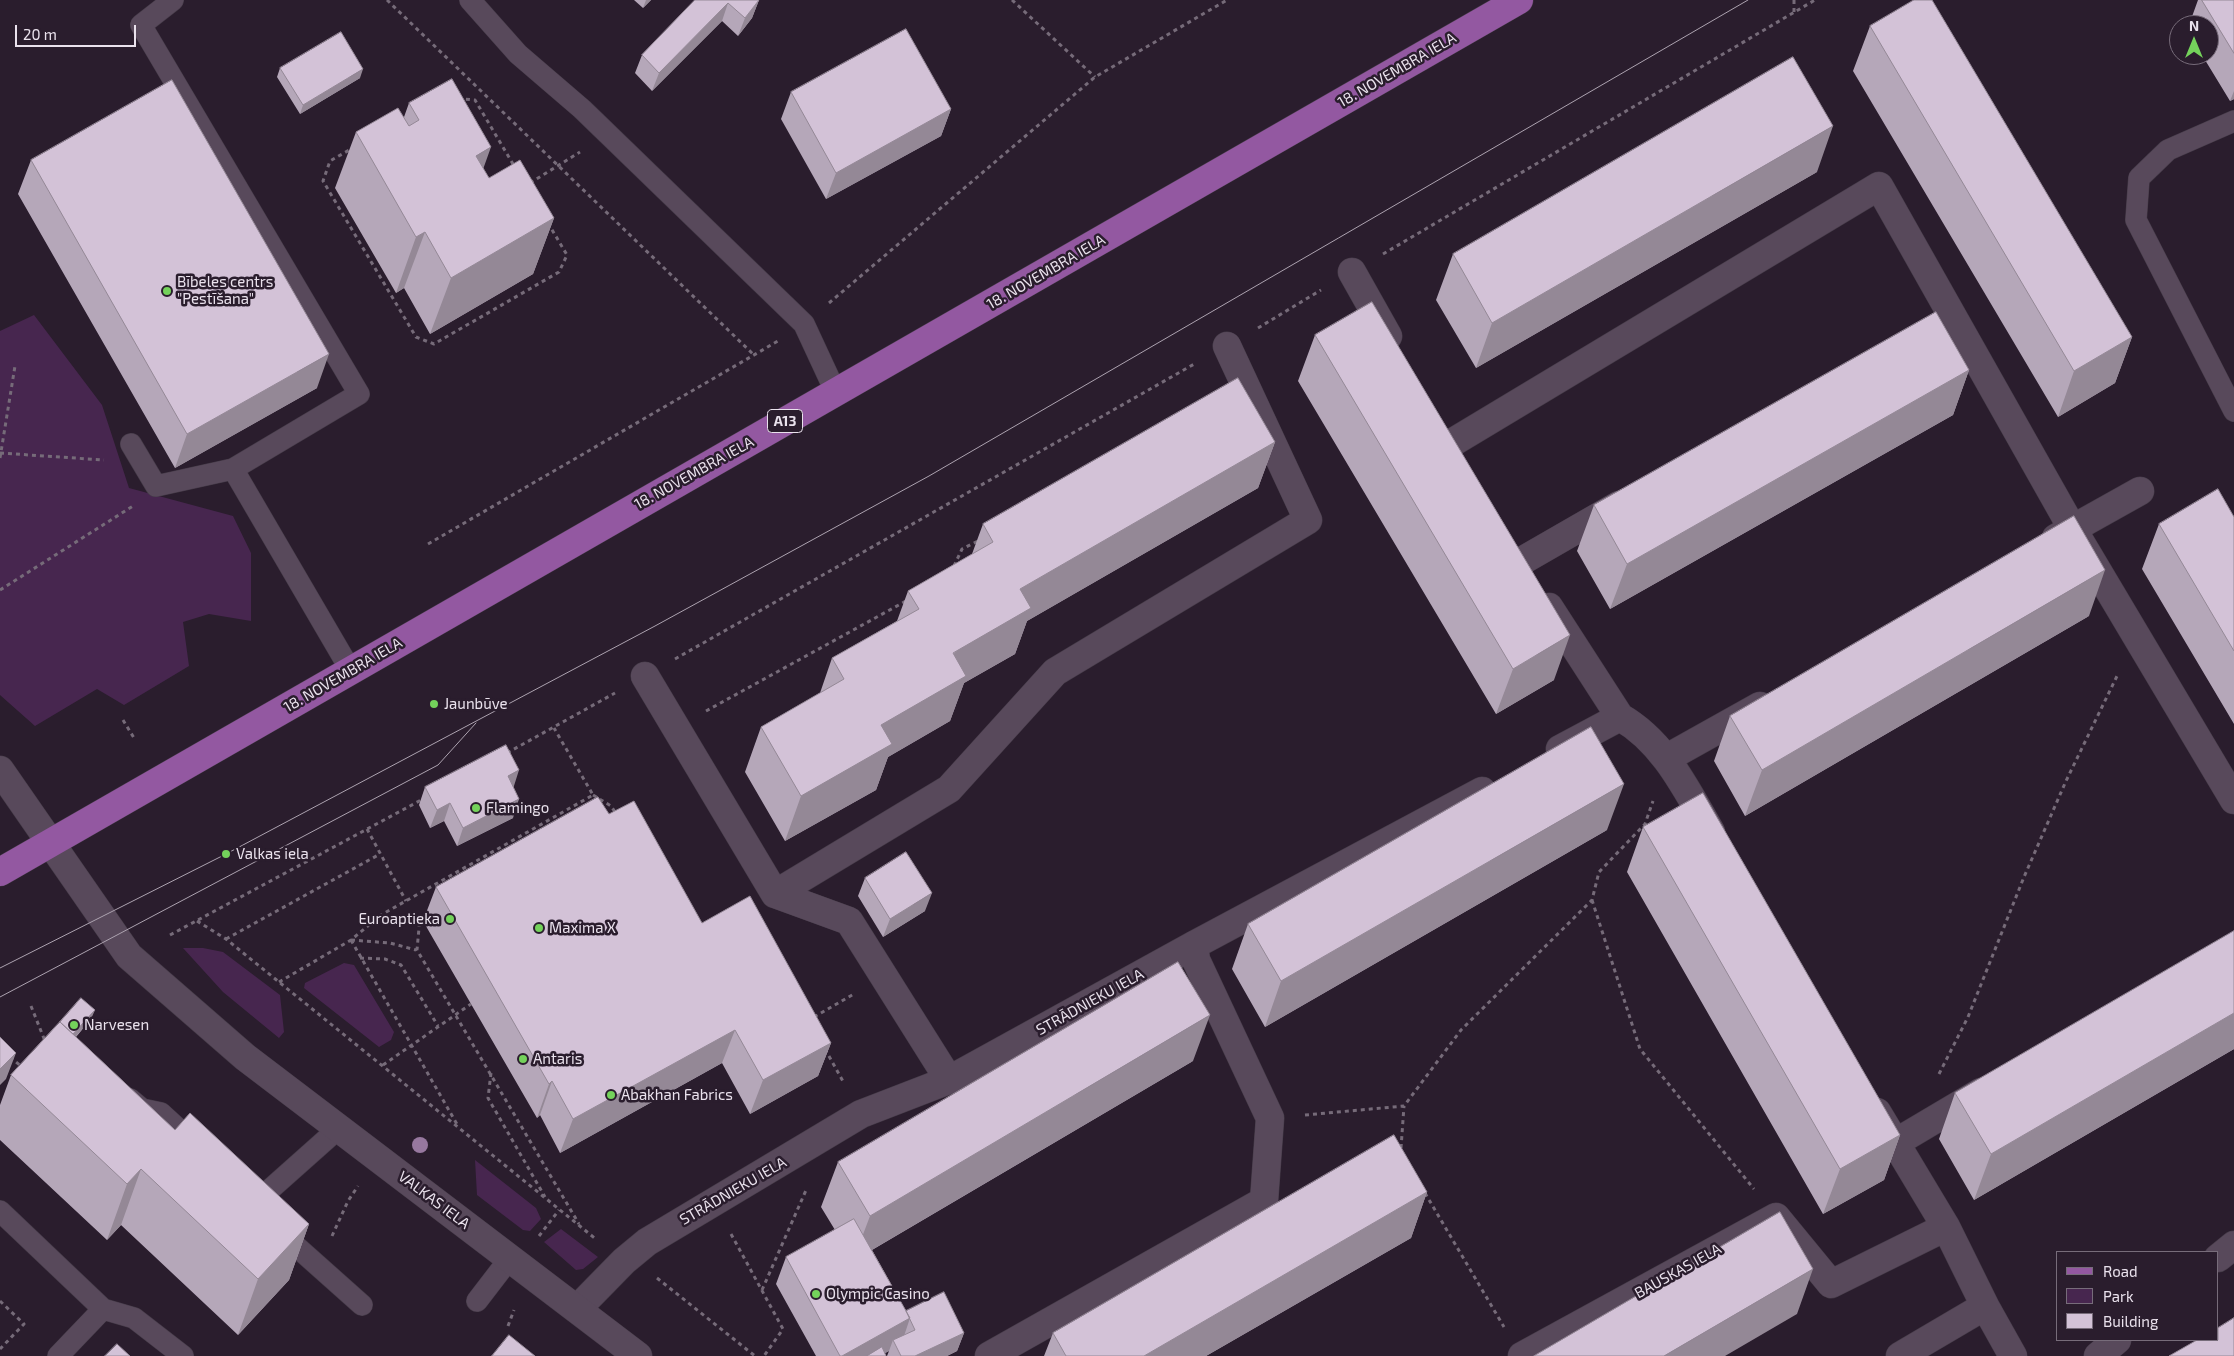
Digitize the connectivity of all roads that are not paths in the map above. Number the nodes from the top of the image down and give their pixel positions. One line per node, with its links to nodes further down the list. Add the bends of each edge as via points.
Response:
1 (173, 0): 11 (lane, via 141,25 359,394)
2 (470, 0): 8 (lane, via 518,54 608,134 804,324)
3 (1519, 0): 8 (main road, 18. NOVEMBRA IELA / A13)
4 (2234, 121): 9 (lane, via 2168,150 2139,178 2136,220)
5 (1352, 272): 7 (street)
6 (1227, 346): 31 (street, via 1308,520 1055,672 949,789)
7 (1401, 358)
8 (836, 393): 19 (main road, 18. NOVEMBRA IELA / A13)
9 (2234, 412)
10 (130, 444): 11 (lane, via 156,486)
11 (232, 469): 19 (lane)
12 (1465, 469): 15 (street, via 1445,435 1879,186 1943,322)
13 (2140, 491): 15 (street)
14 (1641, 493): 18 (street)
15 (2072, 528): 17 (street); 27 (street)
16 (1505, 536): 18 (street)
17 (2038, 548)
18 (1520, 562): 22 (street)
19 (351, 671): 28 (main road, 18. NOVEMBRA IELA / A13)
20 (645, 676): 31 (street)
21 (1779, 694): 23 (street)
22 (1620, 717): 23 (street, via 1636,726); 24 (street)
23 (1667, 758): 29 (street)
24 (1542, 759)
25 (0, 770): 28 (street, VALKAS IELA)
26 (1507, 777): 32 (street, STRĀDNIEKU IELA)
27 (2234, 800)
28 (52, 843): 30 (main road, 18. NOVEMBRA IELA / A13); 37 (street, VALKAS IELA, via 129,956 245,1057)
29 (1723, 852)
30 (0, 872)
31 (775, 894): 34 (street, via 849,921)
32 (1194, 945): 34 (street, STRĀDNIEKU IELA); 54 (street, via 1196,960 1270,1118 1264,1201)
33 (2004, 1079): 38 (street)
34 (949, 1080): 49 (street, STRĀDNIEKU IELA, via 861,1114 647,1242)
35 (114, 1085): 39 (lane, via 142,1109 161,1113)
36 (1865, 1091): 38 (street)
37 (339, 1128): 44 (street, VALKAS IELA); 46 (lane, via 249,1194 269,1222)
38 (1895, 1143): 41 (street)
39 (213, 1160)
40 (0, 1211): 48 (lane)
41 (1946, 1227): 47 (street); 55 (street, BAUSKAS IELA, via 1831,1284 1776,1216)
42 (2234, 1245): 43 (street)
43 (2219, 1257)
44 (510, 1258): 45 (lane); 49 (street, VALKAS IELA)
45 (477, 1300)
46 (362, 1305)
47 (1985, 1306): 56 (street); 57 (street)
48 (103, 1309): 51 (lane); 52 (lane, via 134,1318)
49 (577, 1309): 53 (street, VALKAS IELA)
50 (2117, 1341): 58 (street)
51 (58, 1356)
52 (183, 1356)
53 (638, 1356)
54 (989, 1356)
55 (1522, 1356)
56 (1900, 1356)
57 (2013, 1356)
58 (2098, 1356)

